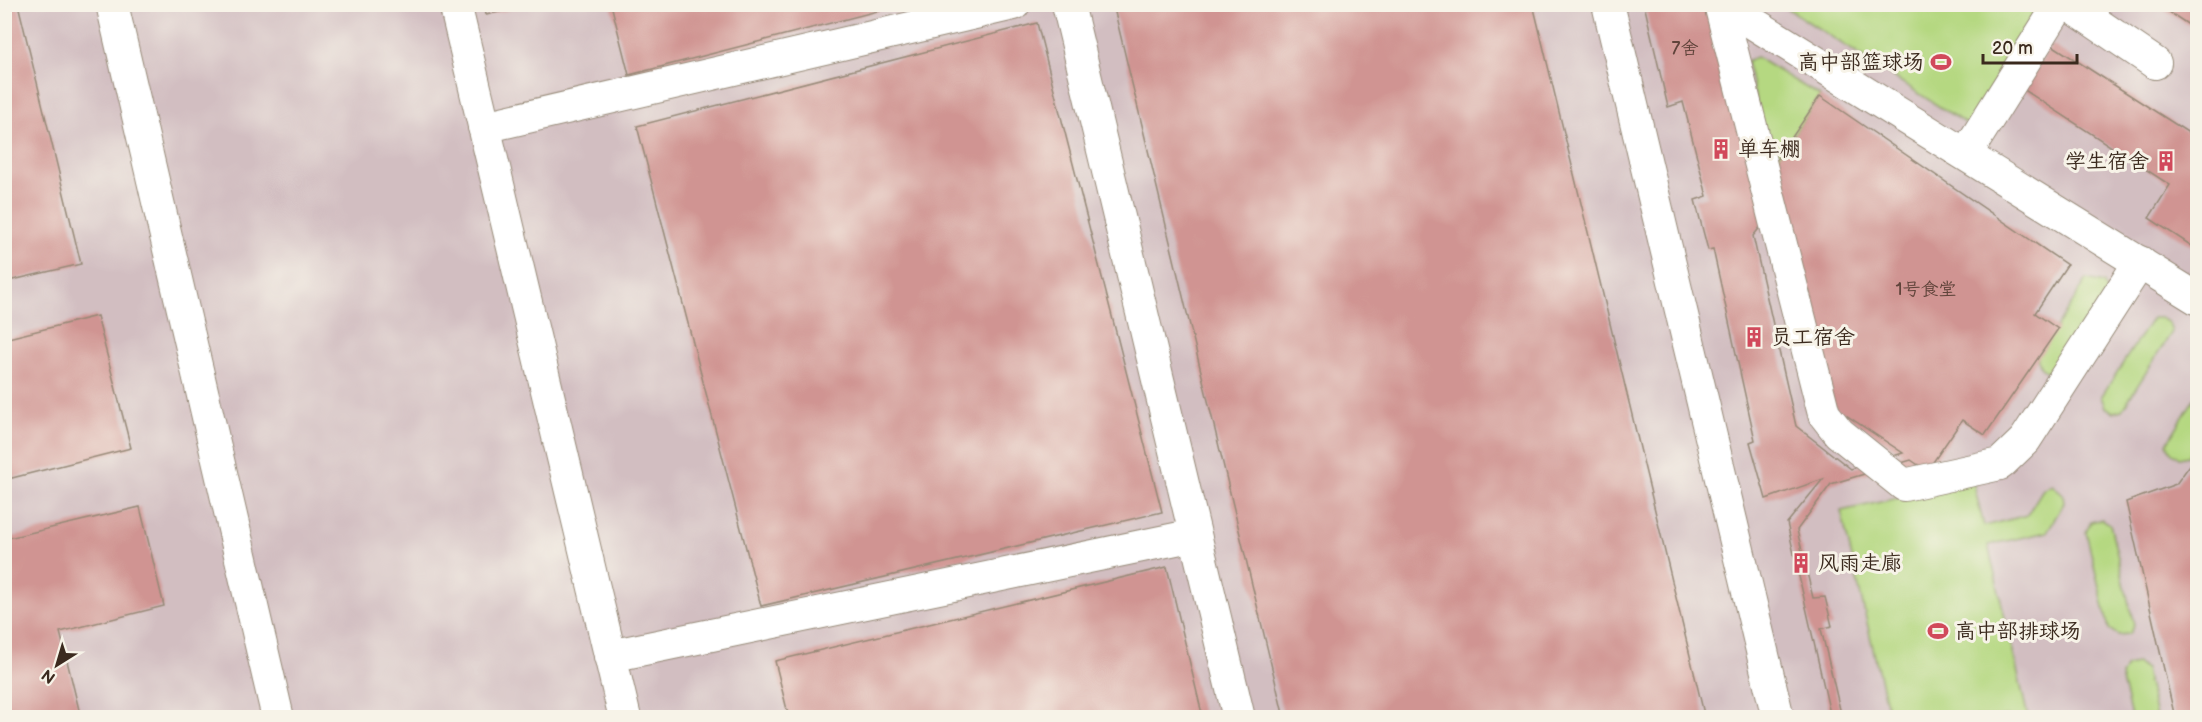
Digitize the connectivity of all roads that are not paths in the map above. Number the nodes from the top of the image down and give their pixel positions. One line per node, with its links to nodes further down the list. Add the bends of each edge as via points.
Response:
1 (112, 4): 17 (street)
2 (455, 4): 11 (street)
3 (1014, 4): 11 (street)
4 (1068, 4): 15 (street)
5 (1608, 4): 20 (street)
6 (1720, 4): 13 (street, via 1824,414 1839,433 1904,485 2000,464 2025,440)
7 (1729, 4): 12 (street, via 1748,20)
8 (2060, 4): 12 (street)
9 (2067, 4): 10 (street)
10 (2155, 63)
11 (484, 127): 16 (street)
12 (1966, 154): 13 (street)
13 (2140, 262): 14 (street)
14 (2198, 299)
15 (1195, 535): 16 (street); 19 (street)
16 (610, 656): 18 (street)
17 (278, 717)
18 (625, 717)
19 (1239, 717)
20 (1778, 717)

